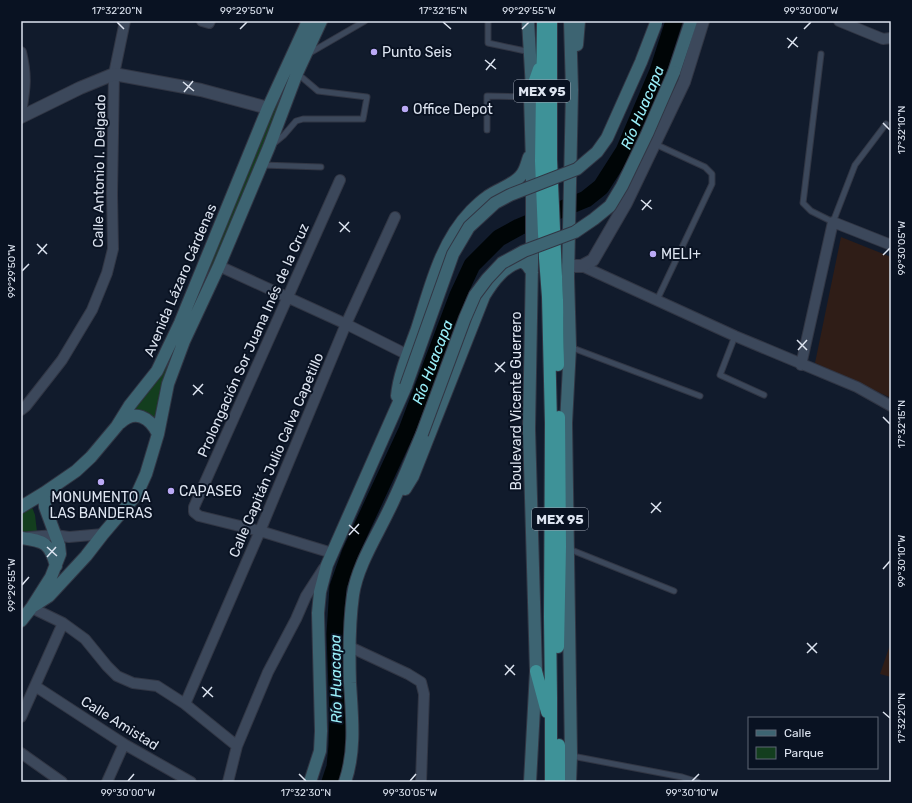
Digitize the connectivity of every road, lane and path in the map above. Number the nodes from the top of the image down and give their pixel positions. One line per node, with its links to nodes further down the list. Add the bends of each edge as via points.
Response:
1 (125, 21): 24 (street, Calle Antonio I. Delgado)
2 (202, 21): 3 (street)
3 (210, 21)
4 (308, 21): 27 (main road, Avenida Lázaro Cárdenas)
5 (321, 21): 21 (main road, Avenida Lázaro Cárdenas)
6 (365, 21): 21 (lane)
7 (488, 21): 19 (lane, via 488,43)
8 (528, 21): 19 (main road, Boulevard Vicente Guerrero)
9 (543, 21): 22 (highway, Boulevard Vicente Guerrero / MEX 95)
10 (551, 21): 35 (highway, Boulevard Vicente Guerrero / MEX 95)
11 (570, 21): 25 (main road)
12 (579, 21): 25 (main road)
13 (691, 21): 64 (main road, bridge, via 674,72 622,186 610,206 575,232 524,251 502,263 475,295)
14 (703, 21): 32 (street, via 684,82)
15 (839, 21): 17 (street, via 883,39)
16 (656, 22): 57 (main road, bridge, via 642,62 597,152 577,169 495,203 469,227 453,254)
17 (891, 39)
18 (21, 52): 28 (street, via 26,83)
19 (530, 52): 26 (main road, Boulevard Vicente Guerrero)
20 (821, 54): 40 (lane, via 803,203 811,211)
21 (305, 56): 23 (main road, Avenida Lázaro Cárdenas)
22 (542, 58): 26 (highway); 35 (highway, Boulevard Vicente Guerrero / MEX 95)
23 (297, 73): 33 (main road, Avenida Lázaro Cárdenas); 33 (lane, via 318,91 367,97 363,119 296,121)
24 (114, 74): 27 (street, via 201,90); 29 (street); 58 (street, Calle Antonio I. Delgado, via 113,249 107,273 92,310 62,360)
25 (572, 90): 44 (main road, bridge)
26 (531, 93): 31 (lane, via 487,96); 34 (main road, Boulevard Vicente Guerrero)
27 (268, 108): 59 (main road, Avenida Lázaro Cárdenas, via 180,323 157,371)
28 (21, 113)
29 (21, 117)
30 (886, 124): 40 (lane, via 855,165)
31 (487, 130)
32 (655, 144): 45 (street, via 626,203 593,260); 48 (lane, via 705,167 712,174 712,184)
33 (269, 147): 36 (main road, Avenida Lázaro Cárdenas)
34 (531, 148): 35 (main road, Boulevard Vicente Guerrero); 52 (main road, via 522,175 487,197 457,228 438,267)
35 (541, 161): 42 (highway, Boulevard Vicente Guerrero / MEX 95, bridge); 46 (main road, Boulevard Vicente Guerrero, bridge)
36 (261, 165): 37 (lane); 43 (main road, Avenida Lázaro Cárdenas)
37 (321, 167)
38 (340, 180): 47 (street, Prolongación Sor Juana Inés de la Cruz)
39 (395, 217): 49 (street, Calle Capitán Julio Calva Capetillo)
40 (833, 222): 41 (street); 53 (street)
41 (891, 245)
42 (550, 257): 61 (highway, Boulevard Vicente Guerrero / MEX 95); 83 (highway, Boulevard Vicente Guerrero / MEX 95, via 548,297 551,424)
43 (219, 266): 47 (street); 60 (main road, Avenida Lázaro Cárdenas, via 176,361 168,384)
44 (568, 266): 45 (street); 51 (main road)
45 (582, 266): 48 (street)
46 (532, 268): 64 (main road, via 522,261 514,263 503,271 488,290 413,476); 79 (main road, Boulevard Vicente Guerrero, via 529,429)
47 (289, 297): 49 (street); 66 (street, Prolongación Sor Juana Inés de la Cruz, via 194,507 194,512 199,516)
48 (657, 300): 50 (street)
49 (346, 324): 52 (street); 66 (street, Calle Capitán Julio Calva Capetillo)
50 (735, 336): 53 (street); 54 (lane, via 720,374)
51 (570, 346): 55 (lane); 62 (main road, via 566,423)
52 (408, 355): 57 (main road, via 398,386)
53 (801, 365): 56 (street, via 857,387)
54 (764, 395)
55 (700, 396)
56 (891, 406)
57 (396, 408): 71 (main road)
58 (21, 410)
59 (117, 426): 60 (main road, via 132,415 148,420); 63 (main road, Avenida Lázaro Cárdenas, via 91,457)
60 (158, 434): 67 (main road, Avenida Lázaro Cárdenas, via 137,494)
61 (560, 437): 62 (highway); 98 (highway, Boulevard Vicente Guerrero / MEX 95)
62 (567, 462): 70 (main road)
63 (44, 493): 65 (main road, Avenida Lázaro Cárdenas); 68 (main road, via 45,507)
64 (393, 502): 78 (main road, via 369,551 355,588 350,618)
65 (21, 507)
66 (260, 531): 71 (street); 81 (street, Calle Capitán Julio Calva Capetillo)
67 (103, 534): 68 (street, via 68,537); 75 (main road, Avenida Lázaro Cárdenas, via 49,596)
68 (55, 535): 69 (street); 73 (main road, via 60,554)
69 (21, 539): 73 (main road, via 38,541 46,546 52,552)
70 (568, 549): 74 (lane); 87 (main road)
71 (332, 553): 72 (main road)
72 (326, 565): 85 (street, via 306,596 268,672); 93 (main road, via 318,613 320,751)
73 (56, 566): 75 (main road)
74 (674, 592)
75 (32, 608): 76 (main road); 77 (street)
76 (21, 621)
77 (63, 623): 80 (street); 81 (street, via 85,639 117,676 133,683 158,686)
78 (350, 647): 94 (main road, via 353,740); 95 (street, via 420,682 424,694)
79 (536, 671): 83 (highway); 96 (main road, Boulevard Vicente Guerrero)
80 (35, 686): 82 (street); 84 (street, Calle Amistad)
81 (185, 704): 85 (street)
82 (21, 717)
83 (551, 726): 97 (highway, Boulevard Vicente Guerrero / MEX 95)
84 (124, 744): 90 (street); 91 (street, Calle Amistad)
85 (237, 746): 92 (street)
86 (21, 754): 88 (street)
87 (571, 755): 99 (main road); 100 (lane)
88 (52, 779): 89 (street)
89 (62, 782)
90 (107, 782)
91 (191, 782)
92 (228, 782)
93 (310, 782)
94 (345, 782)
95 (421, 782)
96 (530, 782)
97 (551, 782)
98 (559, 782)
99 (570, 782)
100 (698, 782)

